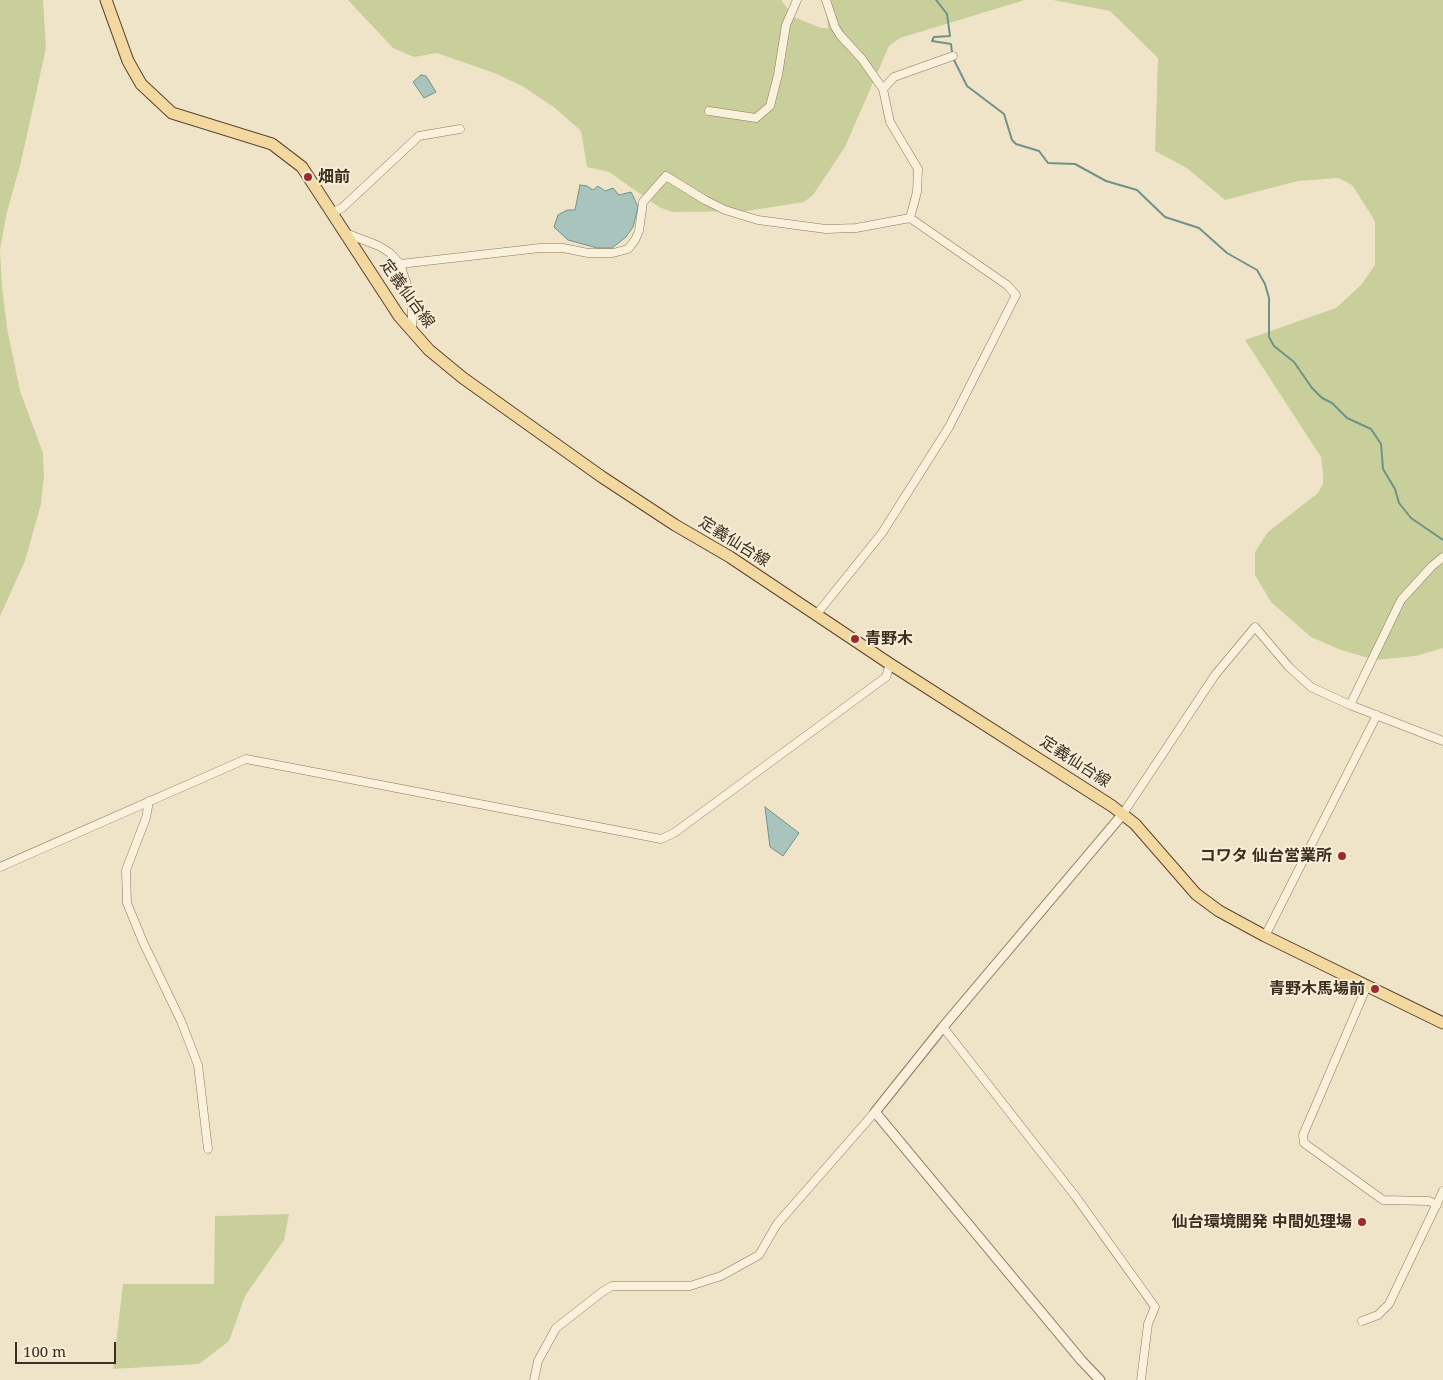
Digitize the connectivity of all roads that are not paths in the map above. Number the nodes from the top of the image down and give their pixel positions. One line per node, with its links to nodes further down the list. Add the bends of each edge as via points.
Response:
1 (106, 0): 8 (main road, 定義仙台線, via 128,61 153,97 172,113 264,140 279,148 302,167)
2 (797, 0): 6 (street, via 786,25 770,106 756,118)
3 (826, 0): 5 (street, via 838,31)
4 (953, 56): 5 (street, via 894,77)
5 (883, 90): 9 (street, via 890,122 918,169 917,192)
6 (709, 111)
7 (460, 129): 8 (street, via 419,136 342,208)
8 (333, 212): 10 (main road, 定義仙台線)
9 (910, 218): 11 (street, via 856,228 826,229 758,220 712,204 666,176 643,202 639,231 628,249 588,253 540,248); 14 (street, via 1006,284 1016,295 944,435 882,533)
10 (346, 233): 11 (street, via 379,246); 12 (main road, 定義仙台線)
11 (400, 264): 12 (street, via 412,300)
12 (412, 332): 14 (main road, 定義仙台線, via 463,378 602,477)
13 (1443, 557): 16 (street, via 1401,600)
14 (816, 615): 15 (main road, 定義仙台線)
15 (890, 664): 19 (street, via 886,678 674,833 661,839 246,759); 20 (main road, 定義仙台線)
16 (1350, 705): 17 (street); 20 (street, via 1311,687 1255,627 1215,675)
17 (1377, 715): 18 (street); 22 (street)
18 (1443, 740)
19 (149, 801): 21 (street); 27 (street, via 146,818 126,870 127,903 182,1021 198,1065)
20 (1122, 814): 22 (main road, 定義仙台線, via 1136,824 1196,894 1219,911); 25 (street)
21 (0, 867)
22 (1265, 936): 23 (main road, 定義仙台線)
23 (1367, 986): 24 (main road, 定義仙台線); 29 (street, via 1303,1135 1304,1143 1383,1200)
24 (1443, 1023)
25 (943, 1027): 26 (street); 33 (street, via 1076,1197 1155,1307 1148,1324)
26 (875, 1112): 31 (street, via 777,1224 759,1254 721,1276 690,1286 612,1286 556,1328 538,1361); 32 (street)
27 (208, 1149)
28 (1443, 1191): 29 (street)
29 (1437, 1204): 30 (street, via 1389,1304 1378,1315)
30 (1362, 1321)
31 (534, 1380)
32 (1100, 1380)
33 (1142, 1380)

